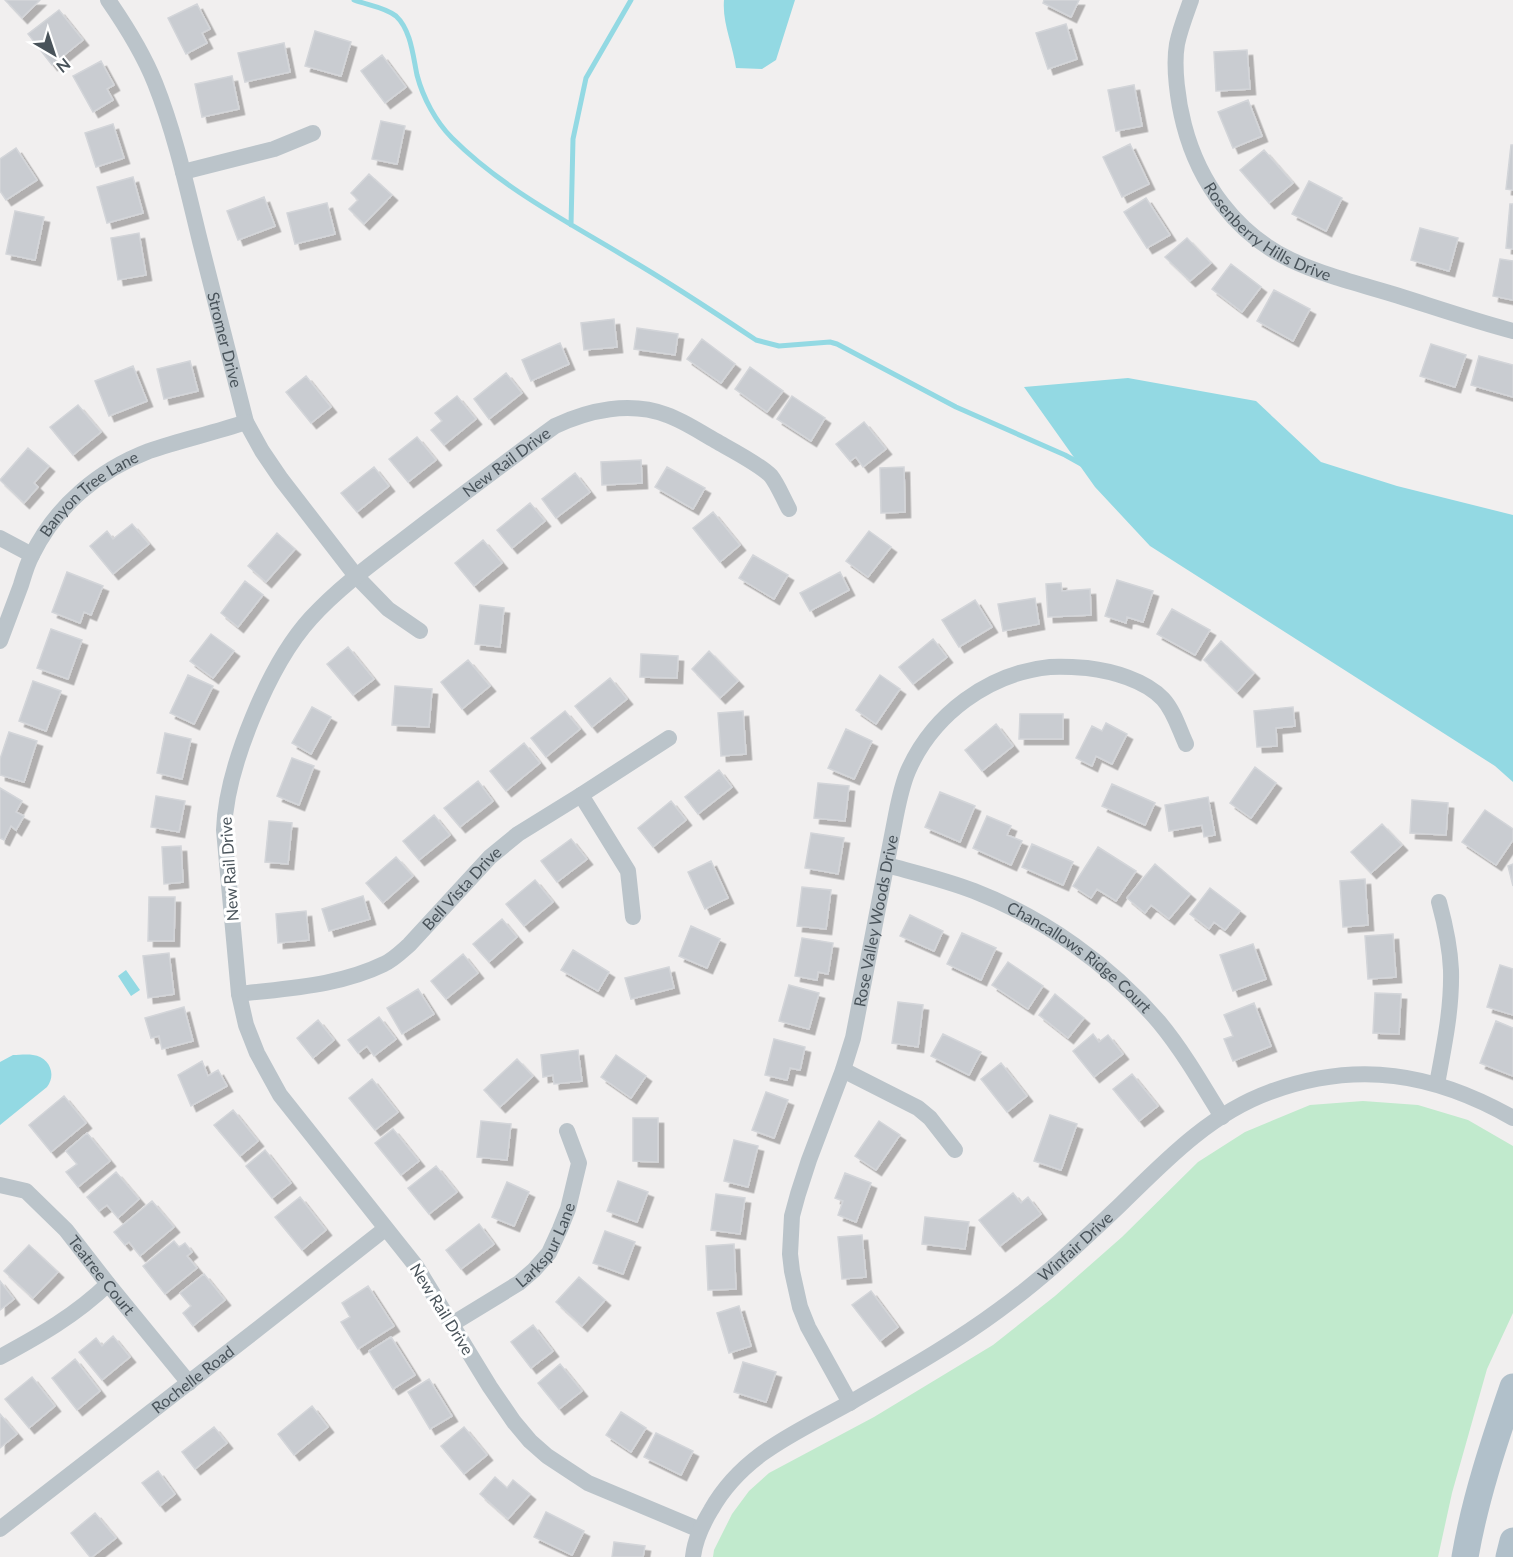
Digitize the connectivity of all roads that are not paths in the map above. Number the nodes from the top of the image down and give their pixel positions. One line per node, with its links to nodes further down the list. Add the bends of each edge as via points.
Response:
1 (108, 0): 4 (street, Stromer Drive, via 155,82)
2 (1191, 0): 5 (street, Rosenberry Hills Drive, via 1177,44 1181,112 1200,169 1228,212 1256,239 1290,259)
3 (313, 133): 4 (street, via 274,149)
4 (183, 172): 6 (street, Stromer Drive)
5 (1513, 331)
6 (246, 422): 9 (street, Banyon Tree Lane, via 151,451 107,472 65,506); 10 (street, Stromer Drive, via 281,479)
7 (789, 509): 10 (street, New Rail Drive, via 770,476 681,421 648,410 606,410 555,426)
8 (0, 538): 9 (street)
9 (32, 555): 12 (street, Banyon Tree Lane)
10 (356, 576): 11 (street, Stromer Drive, via 388,609); 19 (street, New Rail Drive, via 310,618 290,646 254,715 231,781 224,830)
11 (420, 631)
12 (0, 641)
13 (669, 738): 15 (street, Bell Vista Drive)
14 (1186, 744): 16 (street, Rose Valley Woods Drive, via 1160,696 1142,684 1109,672 1051,667 998,680 952,711 916,756 901,791)
15 (581, 795): 18 (street, via 628,871); 19 (street, Bell Vista Drive, via 518,834 490,857 409,945 384,964 328,982)
16 (887, 865): 20 (street, Rose Valley Woods Drive, via 853,1038); 22 (street, Chancallows Ridge Court, via 949,882 1000,902 1082,951 1116,978 1160,1023)
17 (1439, 902): 21 (street, via 1450,970 1449,1018)
18 (633, 917)
19 (239, 994): 27 (street, New Rail Drive, via 256,1053 280,1095)
20 (843, 1070): 25 (street, via 918,1108); 33 (street, Rose Valley Woods Drive, via 798,1194 792,1216 790,1254 808,1327)
21 (1437, 1084): 22 (street, Winfair Drive, via 1377,1074 1344,1075 1268,1093); 23 (street, Winfair Drive)
22 (1222, 1117): 33 (street, Winfair Drive, via 1176,1150 1079,1244 1002,1308)
23 (1513, 1118)
24 (567, 1131): 29 (street, Larkspur Lane, via 579,1163 568,1209 549,1253 519,1283)
25 (955, 1150)
26 (0, 1185): 28 (street, Teatree Court, via 26,1191 66,1230)
27 (385, 1228): 29 (street, New Rail Drive, via 416,1266); 31 (street, Rochelle Road)
28 (108, 1284): 30 (street, via 60,1323); 31 (street, Teatree Court)
29 (452, 1324): 35 (street, New Rail Drive, via 514,1422 547,1456 588,1483)
30 (0, 1357)
31 (189, 1383): 34 (street, Rochelle Road)
32 (1513, 1387): 38 (main road, via 1484,1477)
33 (850, 1403): 35 (street, Winfair Drive, via 766,1449 748,1464 717,1499)
34 (0, 1529)
35 (700, 1530): 37 (street, Winfair Drive)
36 (1513, 1540): 39 (main road)
37 (693, 1557)
38 (1465, 1557)
39 (1509, 1557)

